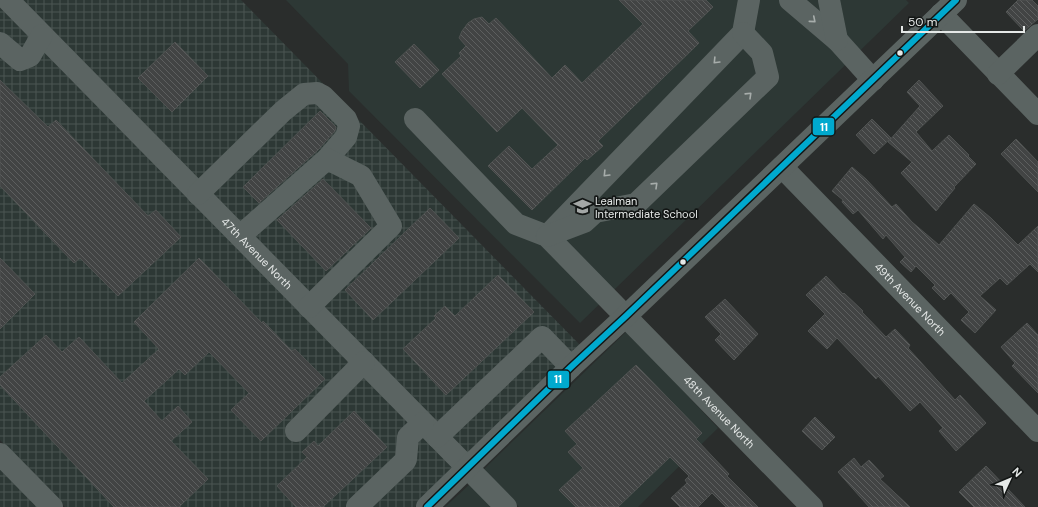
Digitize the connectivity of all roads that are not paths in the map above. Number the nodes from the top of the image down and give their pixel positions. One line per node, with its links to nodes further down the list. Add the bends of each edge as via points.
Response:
1 (8, 0): 7 (street, 47th Avenue North)
2 (749, 0): 6 (street)
3 (790, 0): 9 (street, one-way to 9)
4 (829, 0): 9 (street)
5 (949, 7): 11 (street); 12 (street)
6 (743, 32): 19 (street, one-way to 19); 19 (street, one-way to 6, via 584,222 595,212 636,204 768,77 762,53)
7 (42, 35): 10 (street, via 30,56 20,60); 17 (street, 47th Avenue North)
8 (1038, 35): 11 (street)
9 (836, 40): 12 (street)
10 (0, 43)
11 (998, 74): 13 (street)
12 (873, 80): 16 (street)
13 (1038, 114)
14 (415, 119): 19 (street, via 516,224)
15 (327, 159): 17 (street, via 346,137 349,126 346,119 323,96 317,93 304,94 283,111); 18 (street); 20 (street, via 361,176 391,226)
16 (782, 167): 21 (street); 26 (street, 49th Avenue North)
17 (198, 194): 18 (street, 47th Avenue North)
18 (240, 236): 20 (street, 47th Avenue North)
19 (547, 236): 21 (street, 48th Avenue North)
20 (309, 307): 22 (street, 47th Avenue North)
21 (626, 316): 23 (street); 33 (street, 48th Avenue North)
22 (364, 362): 24 (street); 25 (street, 47th Avenue North)
23 (571, 367): 25 (street, via 542,337); 28 (street)
24 (296, 430)
25 (430, 430): 28 (street, 47th Avenue North); 30 (street, via 408,437 405,461)
26 (1038, 431)
27 (0, 454): 29 (street)
28 (468, 468): 31 (street); 32 (street, 47th Avenue North)
29 (52, 507)
30 (357, 507)
31 (427, 507)
32 (506, 507)
33 (812, 507)

